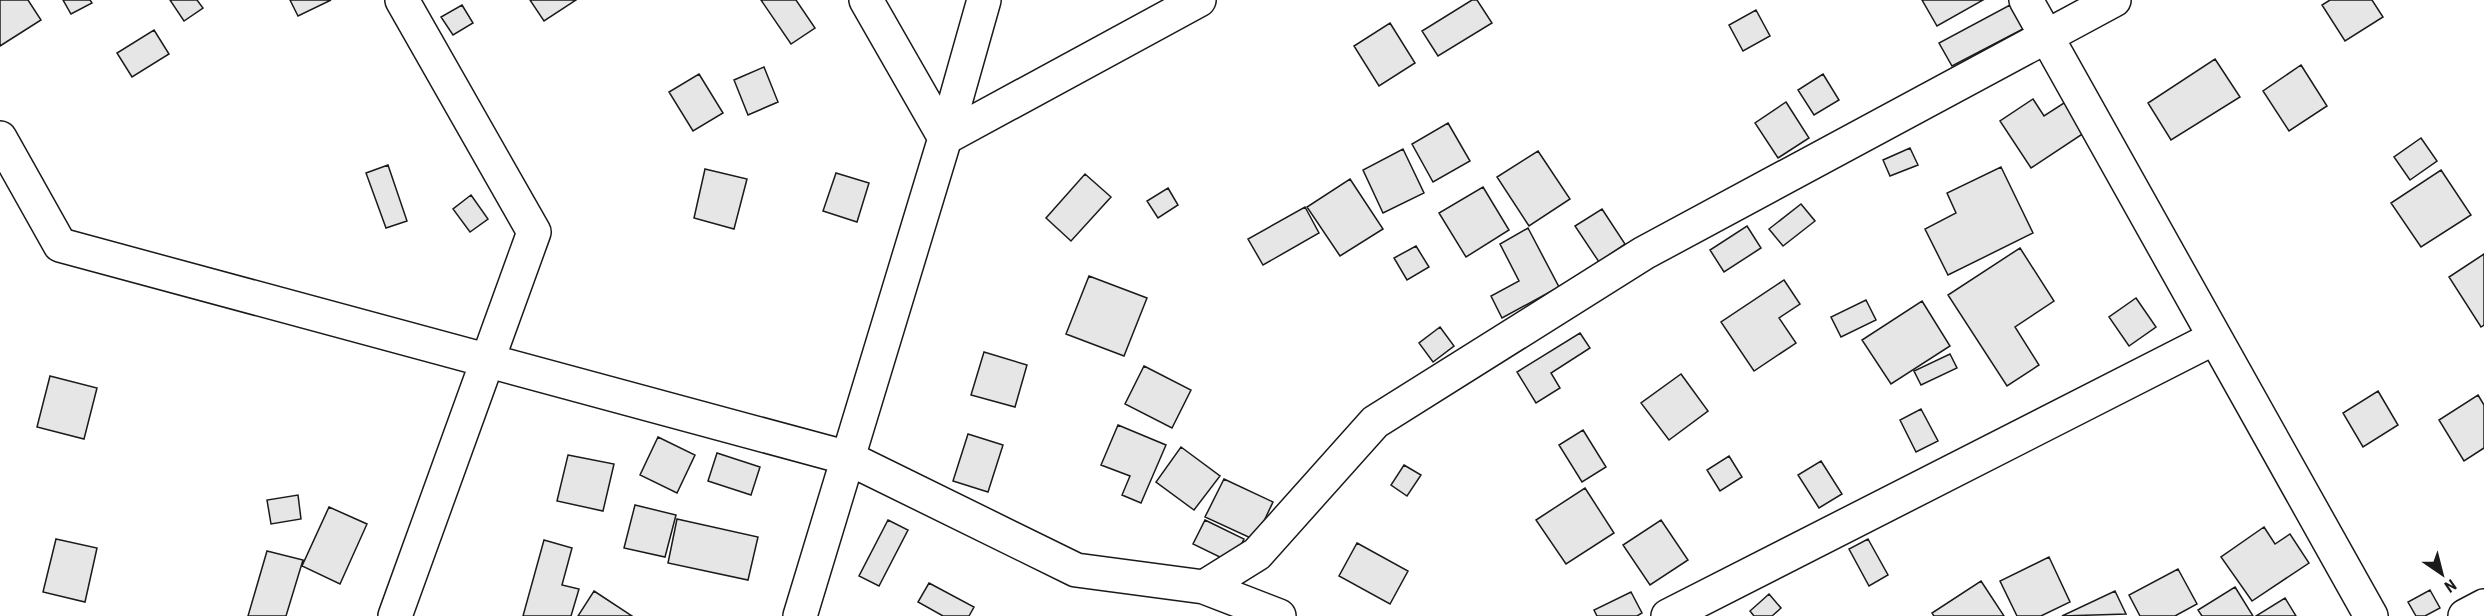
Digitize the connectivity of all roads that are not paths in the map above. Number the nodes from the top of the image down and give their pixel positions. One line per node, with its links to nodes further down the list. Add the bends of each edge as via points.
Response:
1 (402, 0): 11 (street, via 534,232)
2 (866, 0): 9 (street)
3 (984, 0): 9 (street)
4 (1199, 0): 9 (street)
5 (2026, 0): 7 (street)
6 (2114, 0): 7 (street)
7 (2046, 38): 10 (street); 13 (street, via 1644,253 1375,422 1257,554)
8 (0, 138): 11 (street, via 60,245)
9 (945, 138): 12 (street)
10 (2214, 338): 18 (street); 19 (street)
11 (488, 359): 12 (street); 15 (street)
12 (848, 458): 13 (street, via 1076,570); 16 (street)
13 (1204, 587): 17 (street)
14 (2484, 606): 20 (street)
15 (395, 616)
16 (800, 616)
17 (1279, 616)
18 (1668, 616)
19 (2371, 616)
20 (2465, 616)

